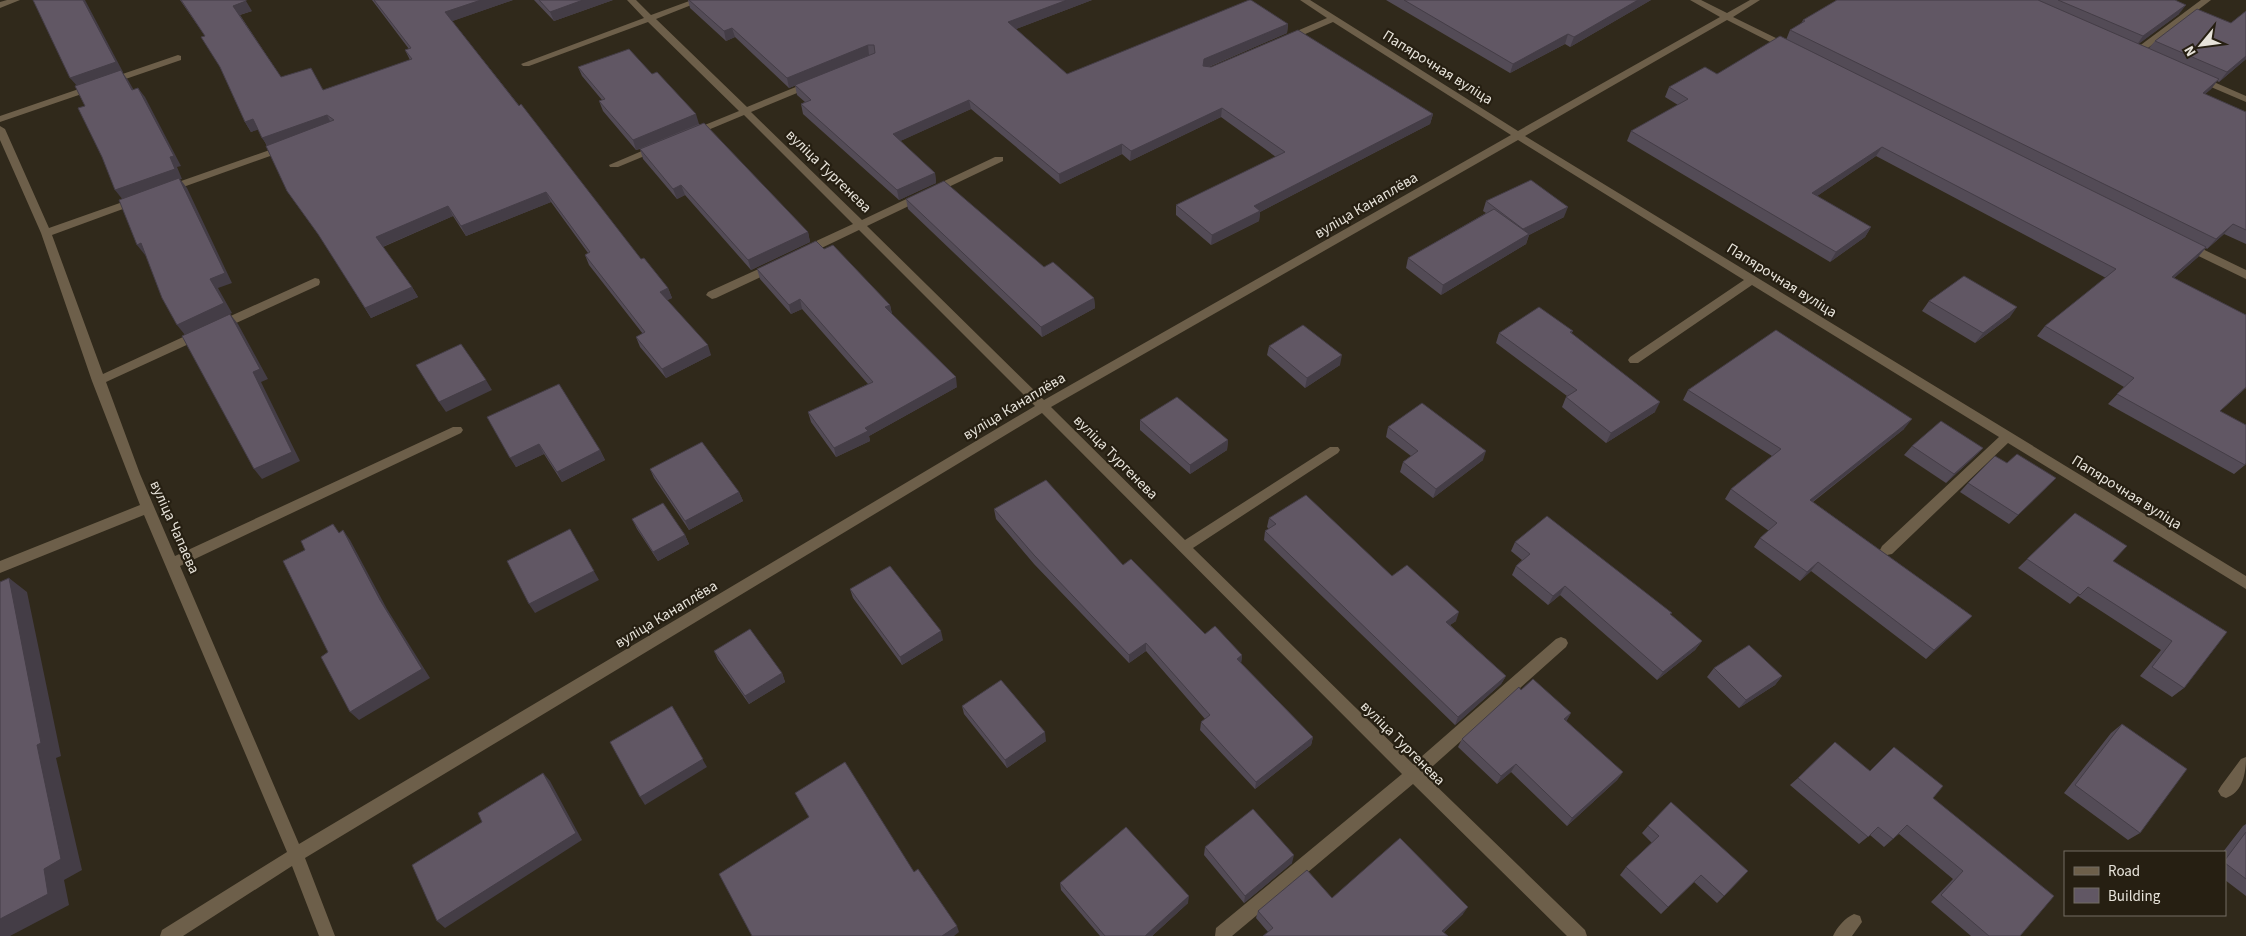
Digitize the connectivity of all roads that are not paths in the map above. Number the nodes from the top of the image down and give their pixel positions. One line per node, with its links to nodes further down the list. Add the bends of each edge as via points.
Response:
1 (16, 0): 8 (street)
2 (631, 0): 10 (street, вуліца Тургенева)
3 (700, 0): 10 (street)
4 (1304, 0): 11 (street, Папярочная вуліца)
5 (1694, 0): 9 (street)
6 (1756, 0): 9 (street, вуліца Канаплёва)
7 (2207, 0): 14 (street)
8 (0, 5)
9 (1726, 16): 13 (street); 23 (street, вуліца Канаплёва)
10 (650, 18): 16 (street); 20 (street, вуліца Тургенева)
11 (1332, 19): 12 (street); 23 (street, Папярочная вуліца)
12 (1278, 42)
13 (1796, 52)
14 (2137, 52)
15 (178, 58): 21 (street)
16 (526, 64)
17 (2192, 76): 19 (street)
18 (818, 81): 20 (street)
19 (2246, 99)
20 (745, 111): 24 (street); 29 (street, вуліца Тургенева)
21 (0, 120)
22 (0, 129): 30 (street, вуліца Чапаева)
23 (1519, 136): 33 (street, Папярочная вуліца); 38 (street, вуліца Канаплёва)
24 (684, 137)
25 (296, 143): 30 (street)
26 (667, 144): 28 (street)
27 (999, 159): 29 (street)
28 (614, 166)
29 (861, 225): 35 (street); 38 (street, вуліца Тургенева)
30 (46, 233): 37 (street, вуліца Чапаева)
31 (2176, 240): 32 (street)
32 (2246, 275)
33 (1753, 279): 36 (street); 40 (street, Папярочная вуліца)
34 (316, 282): 37 (street)
35 (712, 295)
36 (1634, 360)
37 (98, 381): 42 (street, вуліца Чапаева)
38 (1042, 407): 43 (street, вуліца Тургенева); 52 (street, вуліца Канаплёва)
39 (457, 430): 45 (street)
40 (2008, 436): 44 (street); 47 (street, Папярочная вуліца)
41 (1334, 450): 43 (street)
42 (147, 508): 45 (street, вуліца Чапаева); 46 (street)
43 (1184, 547): 50 (street, вуліца Тургенева)
44 (1887, 550)
45 (173, 563): 52 (street, вуліца Чапаева)
46 (0, 567)
47 (2246, 583)
48 (1561, 643): 50 (street)
49 (2246, 764): 51 (street)
50 (1412, 775): 54 (street); 57 (street, вуліца Тургенева)
51 (2226, 790)
52 (297, 854): 55 (street, вуліца Канаплёва); 56 (street, вуліца Чапаева)
53 (1854, 922): 58 (street)
54 (1222, 934)
55 (168, 936)
56 (327, 936)
57 (1579, 936)
58 (1841, 936)

